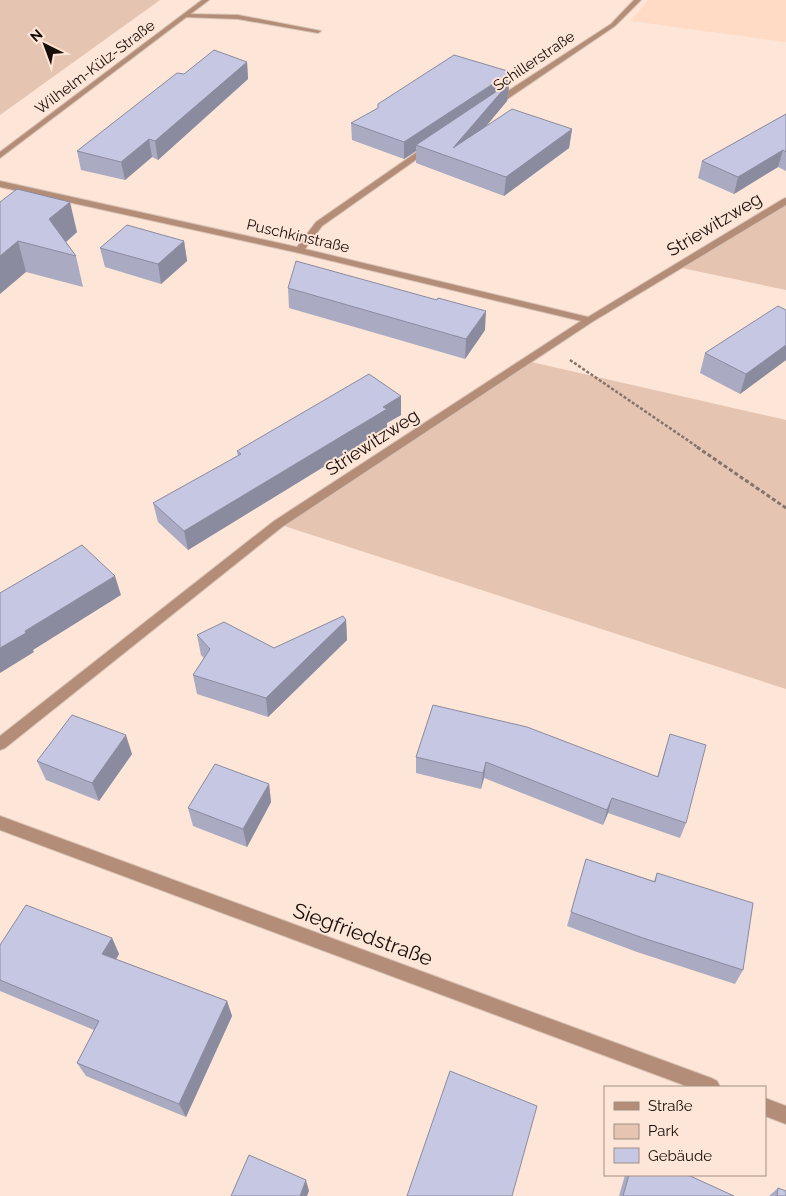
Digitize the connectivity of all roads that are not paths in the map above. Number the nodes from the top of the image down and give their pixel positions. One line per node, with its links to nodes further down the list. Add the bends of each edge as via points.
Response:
1 (206, 0): 3 (street, Wilhelm-Külz-Straße)
2 (638, 0): 5 (street, Schillerstraße, via 613,25)
3 (186, 16): 4 (street, via 238,18); 7 (street, Wilhelm-Külz-Straße)
4 (318, 30)
5 (482, 111)
6 (442, 139): 10 (street, via 318,224)
7 (0, 156)
8 (0, 184): 10 (street, Puschkinstraße)
9 (786, 201): 11 (street, Striewitzweg)
10 (299, 250): 11 (street, Puschkinstraße)
11 (589, 320): 12 (street, Striewitzweg, via 278,524)
12 (0, 744)
13 (0, 822): 14 (street, Siegfriedstraße)
14 (707, 1086)
15 (766, 1108): 16 (street)
16 (786, 1115)

